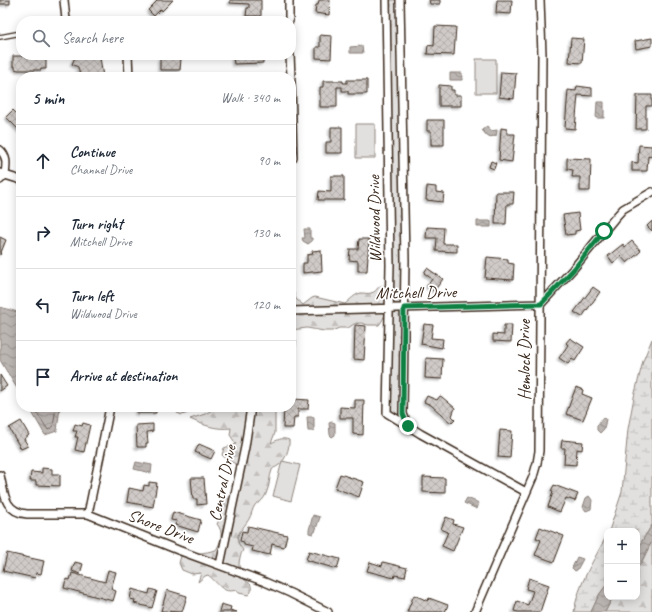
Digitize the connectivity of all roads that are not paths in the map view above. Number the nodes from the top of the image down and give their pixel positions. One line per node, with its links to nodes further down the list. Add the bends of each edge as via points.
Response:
1 (64, 0): 6 (street)
2 (289, 0): 7 (street)
3 (386, 0): 19 (street, Wildwood Drive)
4 (400, 0): 20 (street, Wildwood Drive)
5 (540, 0): 18 (street, Hemlock Drive)
6 (66, 16)
7 (290, 16)
8 (16, 34): 9 (lane)
9 (0, 37)
10 (128, 60): 12 (street)
11 (290, 60): 13 (street)
12 (129, 72)
13 (291, 72)
14 (0, 150): 15 (street, via 5,157)
15 (2, 176): 16 (street)
16 (16, 179)
17 (652, 192): 18 (street, via 624,209 614,219 574,269)
18 (541, 304): 20 (street, Mitchell Drive); 26 (street, Hemlock Drive, via 539,451)
19 (389, 308): 20 (street, Mitchell Drive); 21 (street, Mitchell Drive); 24 (street, Wildwood Drive, via 387,413)
20 (404, 308): 24 (street, Wildwood Drive, via 403,414)
21 (296, 311)
22 (109, 412): 27 (street)
23 (250, 412): 28 (street, Central Drive)
24 (408, 426): 26 (street, Wildwood Drive)
25 (0, 475): 27 (street, Shore Drive, via 7,503 16,511 27,514)
26 (526, 492): 30 (street, Hemlock Drive)
27 (88, 514): 28 (street, Shore Drive)
28 (220, 565): 29 (street, Shore Drive, via 290,592)
29 (328, 612)
30 (475, 612)

